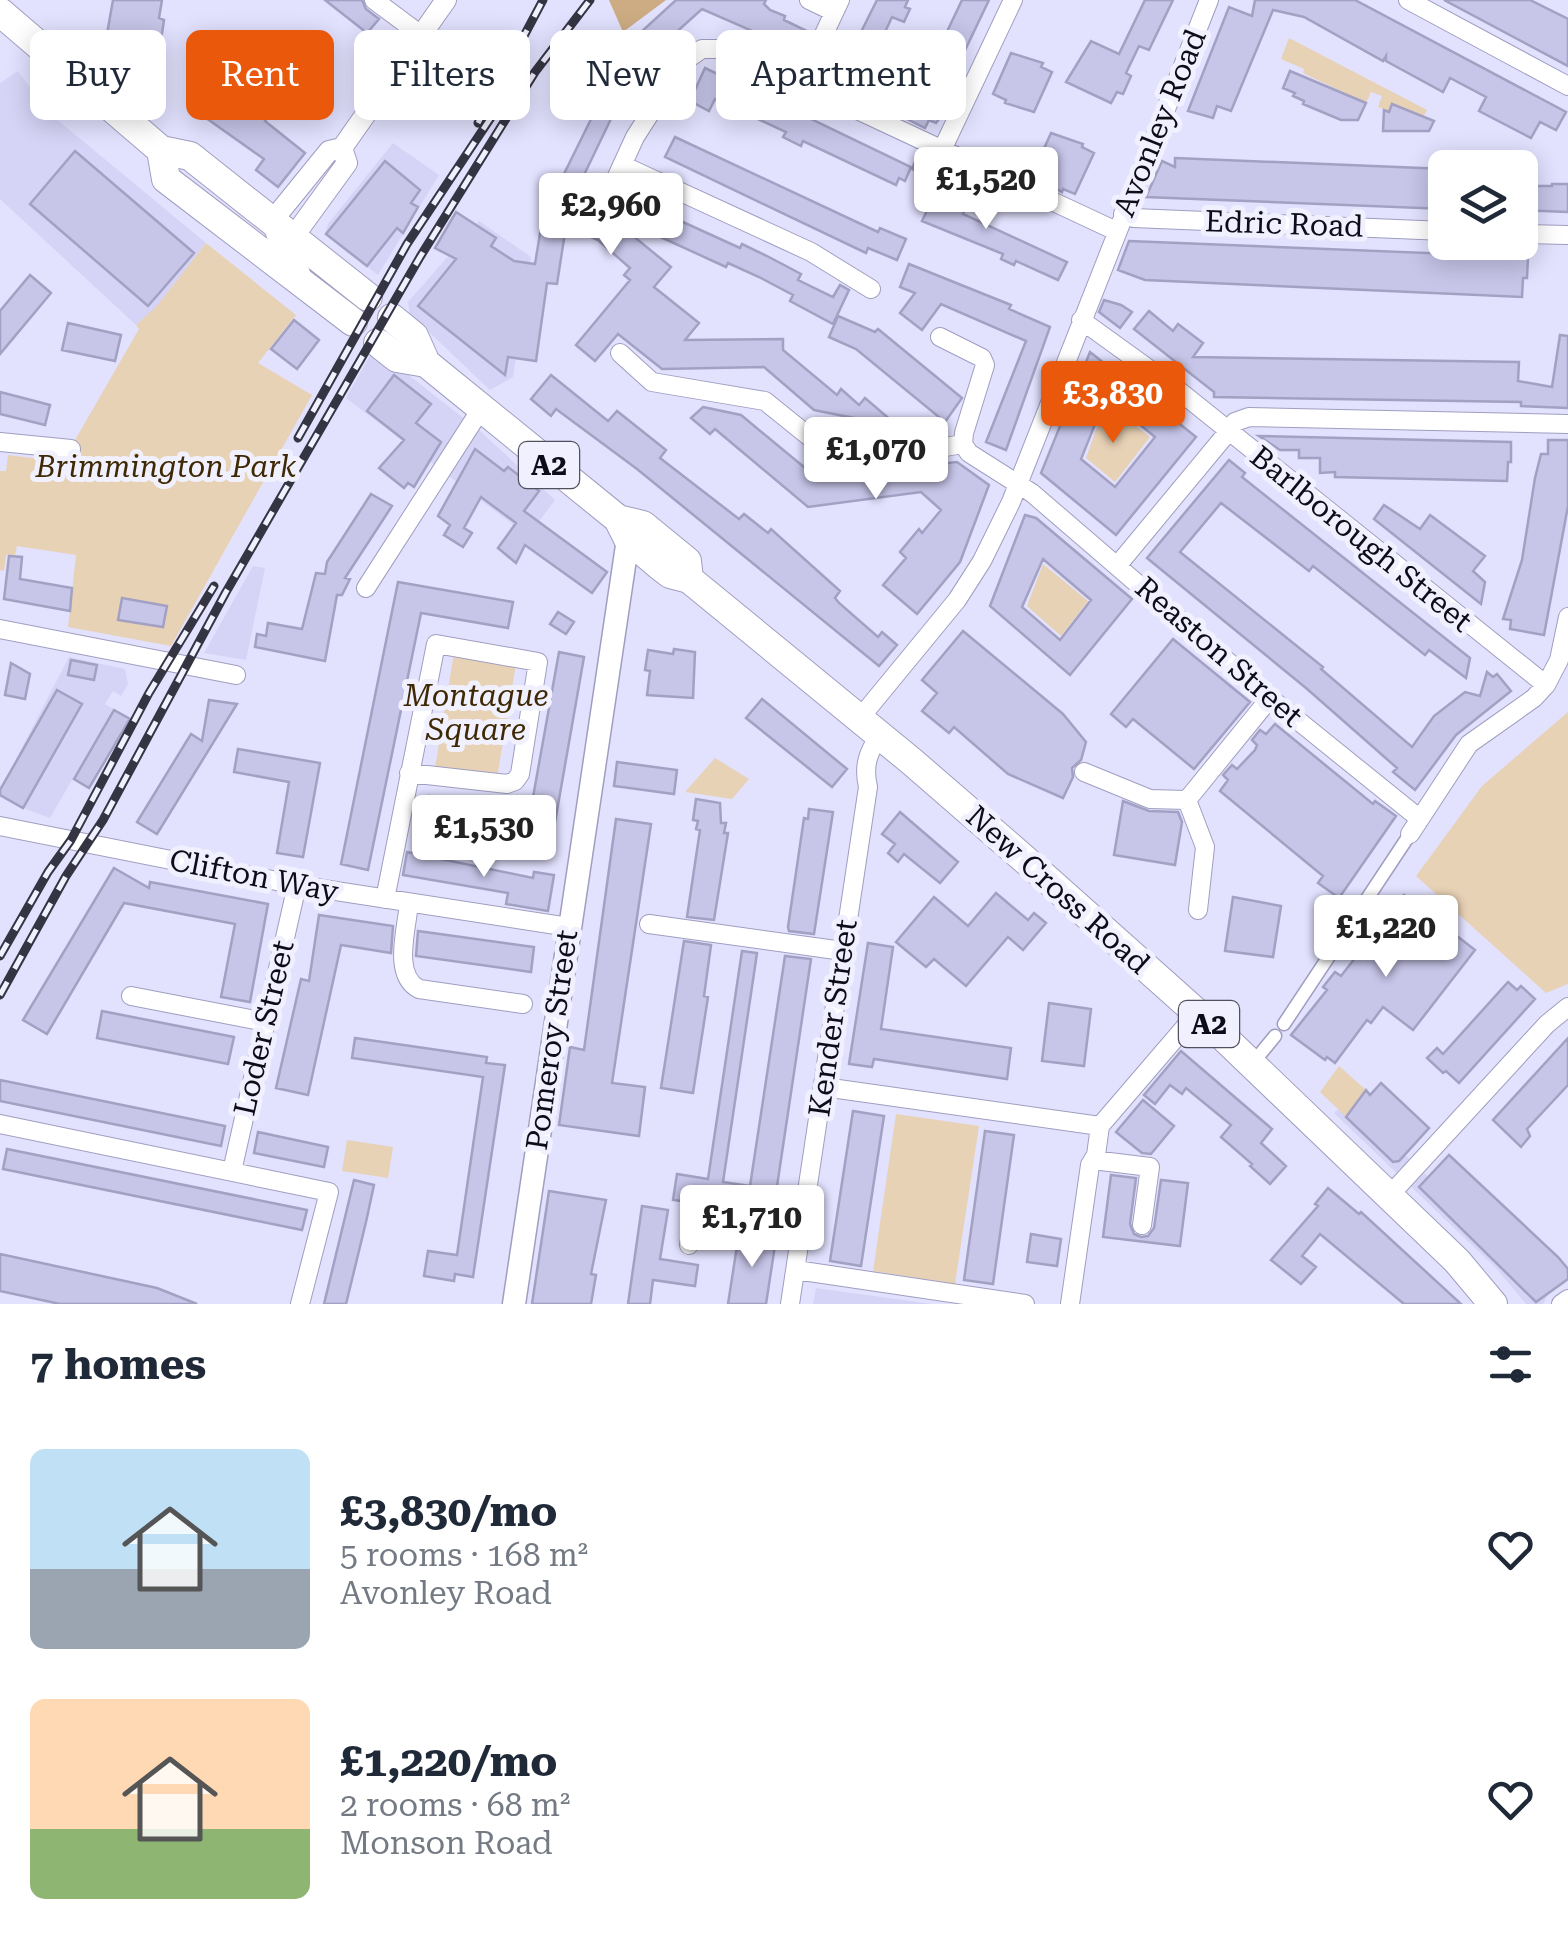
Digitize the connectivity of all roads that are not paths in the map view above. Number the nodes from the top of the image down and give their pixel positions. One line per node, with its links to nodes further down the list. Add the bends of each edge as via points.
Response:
1 (374, 0): 9 (street)
2 (446, 0): 10 (street)
3 (810, 0): 7 (street)
4 (1012, 0): 17 (street)
5 (1209, 0): 20 (street, Avonley Road)
6 (1408, 0): 13 (street)
7 (837, 6): 11 (street)
8 (6, 27): 16 (highway)
9 (414, 30)
10 (425, 30)
11 (826, 30)
12 (716, 48): 18 (street, Edric Road, via 702,48 684,62)
13 (1568, 86)
14 (362, 120): 21 (street, via 342,148 329,151)
15 (879, 120): 17 (street, Edric Road)
16 (160, 150): 21 (highway, via 190,156); 23 (highway, via 166,179)
17 (942, 150): 20 (street, Edric Road)
18 (622, 166): 19 (street); 27 (street, via 812,252)
19 (602, 208)
20 (1120, 222): 22 (street, Edric Road); 30 (street, Avonley Road)
21 (284, 228): 23 (highway); 26 (street, via 278,244); 28 (highway)
22 (1428, 230)
23 (234, 231): 26 (highway)
24 (1538, 234): 25 (street)
25 (1568, 235)
26 (304, 284): 31 (highway)
27 (870, 289)
28 (368, 297)
29 (392, 318): 35 (highway, A2, via 414,336)
30 (1081, 320): 38 (street, Barlborough Street); 42 (street, Avonley Road)
31 (352, 322)
32 (940, 337): 40 (street, via 985,364)
33 (378, 342): 35 (highway, A2, via 397,358)
34 (620, 353): 40 (street, via 652,382 765,401 827,451 907,441 933,450)
35 (426, 363): 36 (highway, A2)
36 (482, 409): 43 (highway, New Cross Road / A2); 45 (street)
37 (1568, 424): 38 (street, via 1248,416)
38 (1227, 432): 44 (street); 49 (street, Barlborough Street)
39 (0, 443): 41 (street)
40 (963, 444): 42 (street, Reaston Street)
41 (70, 449)
42 (1018, 485): 44 (street, Reaston Street); 51 (street, Avonley Road, via 982,560)
43 (623, 529): 51 (highway, New Cross Road / A2, via 643,525 687,561 690,580); 62 (main road, Pomeroy Street)
44 (1117, 566): 50 (street, Reaston Street)
45 (366, 588)
46 (1568, 617): 49 (street)
47 (0, 629): 48 (street)
48 (236, 675)
49 (1546, 685): 56 (street, via 1469,744)
50 (1270, 698): 54 (street); 56 (street, Reaston Street)
51 (870, 727): 63 (street, Kender Street, via 868,787); 67 (highway, New Cross Road / A2)
52 (1084, 772): 54 (street, via 1150,799)
53 (409, 773): 53 (street, via 436,644 538,662 516,782); 58 (street)
54 (1188, 800): 60 (street, via 1205,847)
55 (0, 826): 57 (street, Clifton Way)
56 (1415, 826): 69 (street)
57 (297, 885): 58 (street, Clifton Way); 68 (street, Loder Street)
58 (385, 899): 59 (street, Clifton Way)
59 (409, 903): 62 (street, Clifton Way); 65 (street, via 404,968 411,985)
60 (1198, 910)
61 (649, 924): 63 (street)
62 (568, 927): 84 (main road, Pomeroy Street)
63 (843, 951): 72 (street, Kender Street)
64 (131, 996): 68 (street)
65 (523, 1004)
66 (1568, 1007): 77 (street)
67 (1198, 1013): 71 (highway, New Cross Road / A2); 74 (street)
68 (266, 1022): 76 (street, Loder Street)
69 (1284, 1024)
70 (1274, 1036): 71 (street)
71 (1252, 1064): 77 (highway, New Cross Road / A2)
72 (824, 1087): 74 (street); 79 (street, Kender Street)
73 (0, 1124): 76 (street)
74 (1100, 1126): 75 (street)
75 (1093, 1160): 78 (street, via 1150,1168); 87 (street)
76 (232, 1171): 83 (street, via 329,1192)
77 (1389, 1196): 88 (highway, New Cross Road / A2)
78 (1142, 1225)
79 (802, 1230): 80 (street, via 694,1214); 81 (street, Kender Street)
80 (689, 1245)
81 (796, 1270): 85 (street, Kender Street); 86 (street)
82 (1568, 1299): 89 (street)
83 (300, 1304)
84 (514, 1304)
85 (790, 1304)
86 (1026, 1304)
87 (1070, 1304)
88 (1493, 1304)
89 (1561, 1304)

